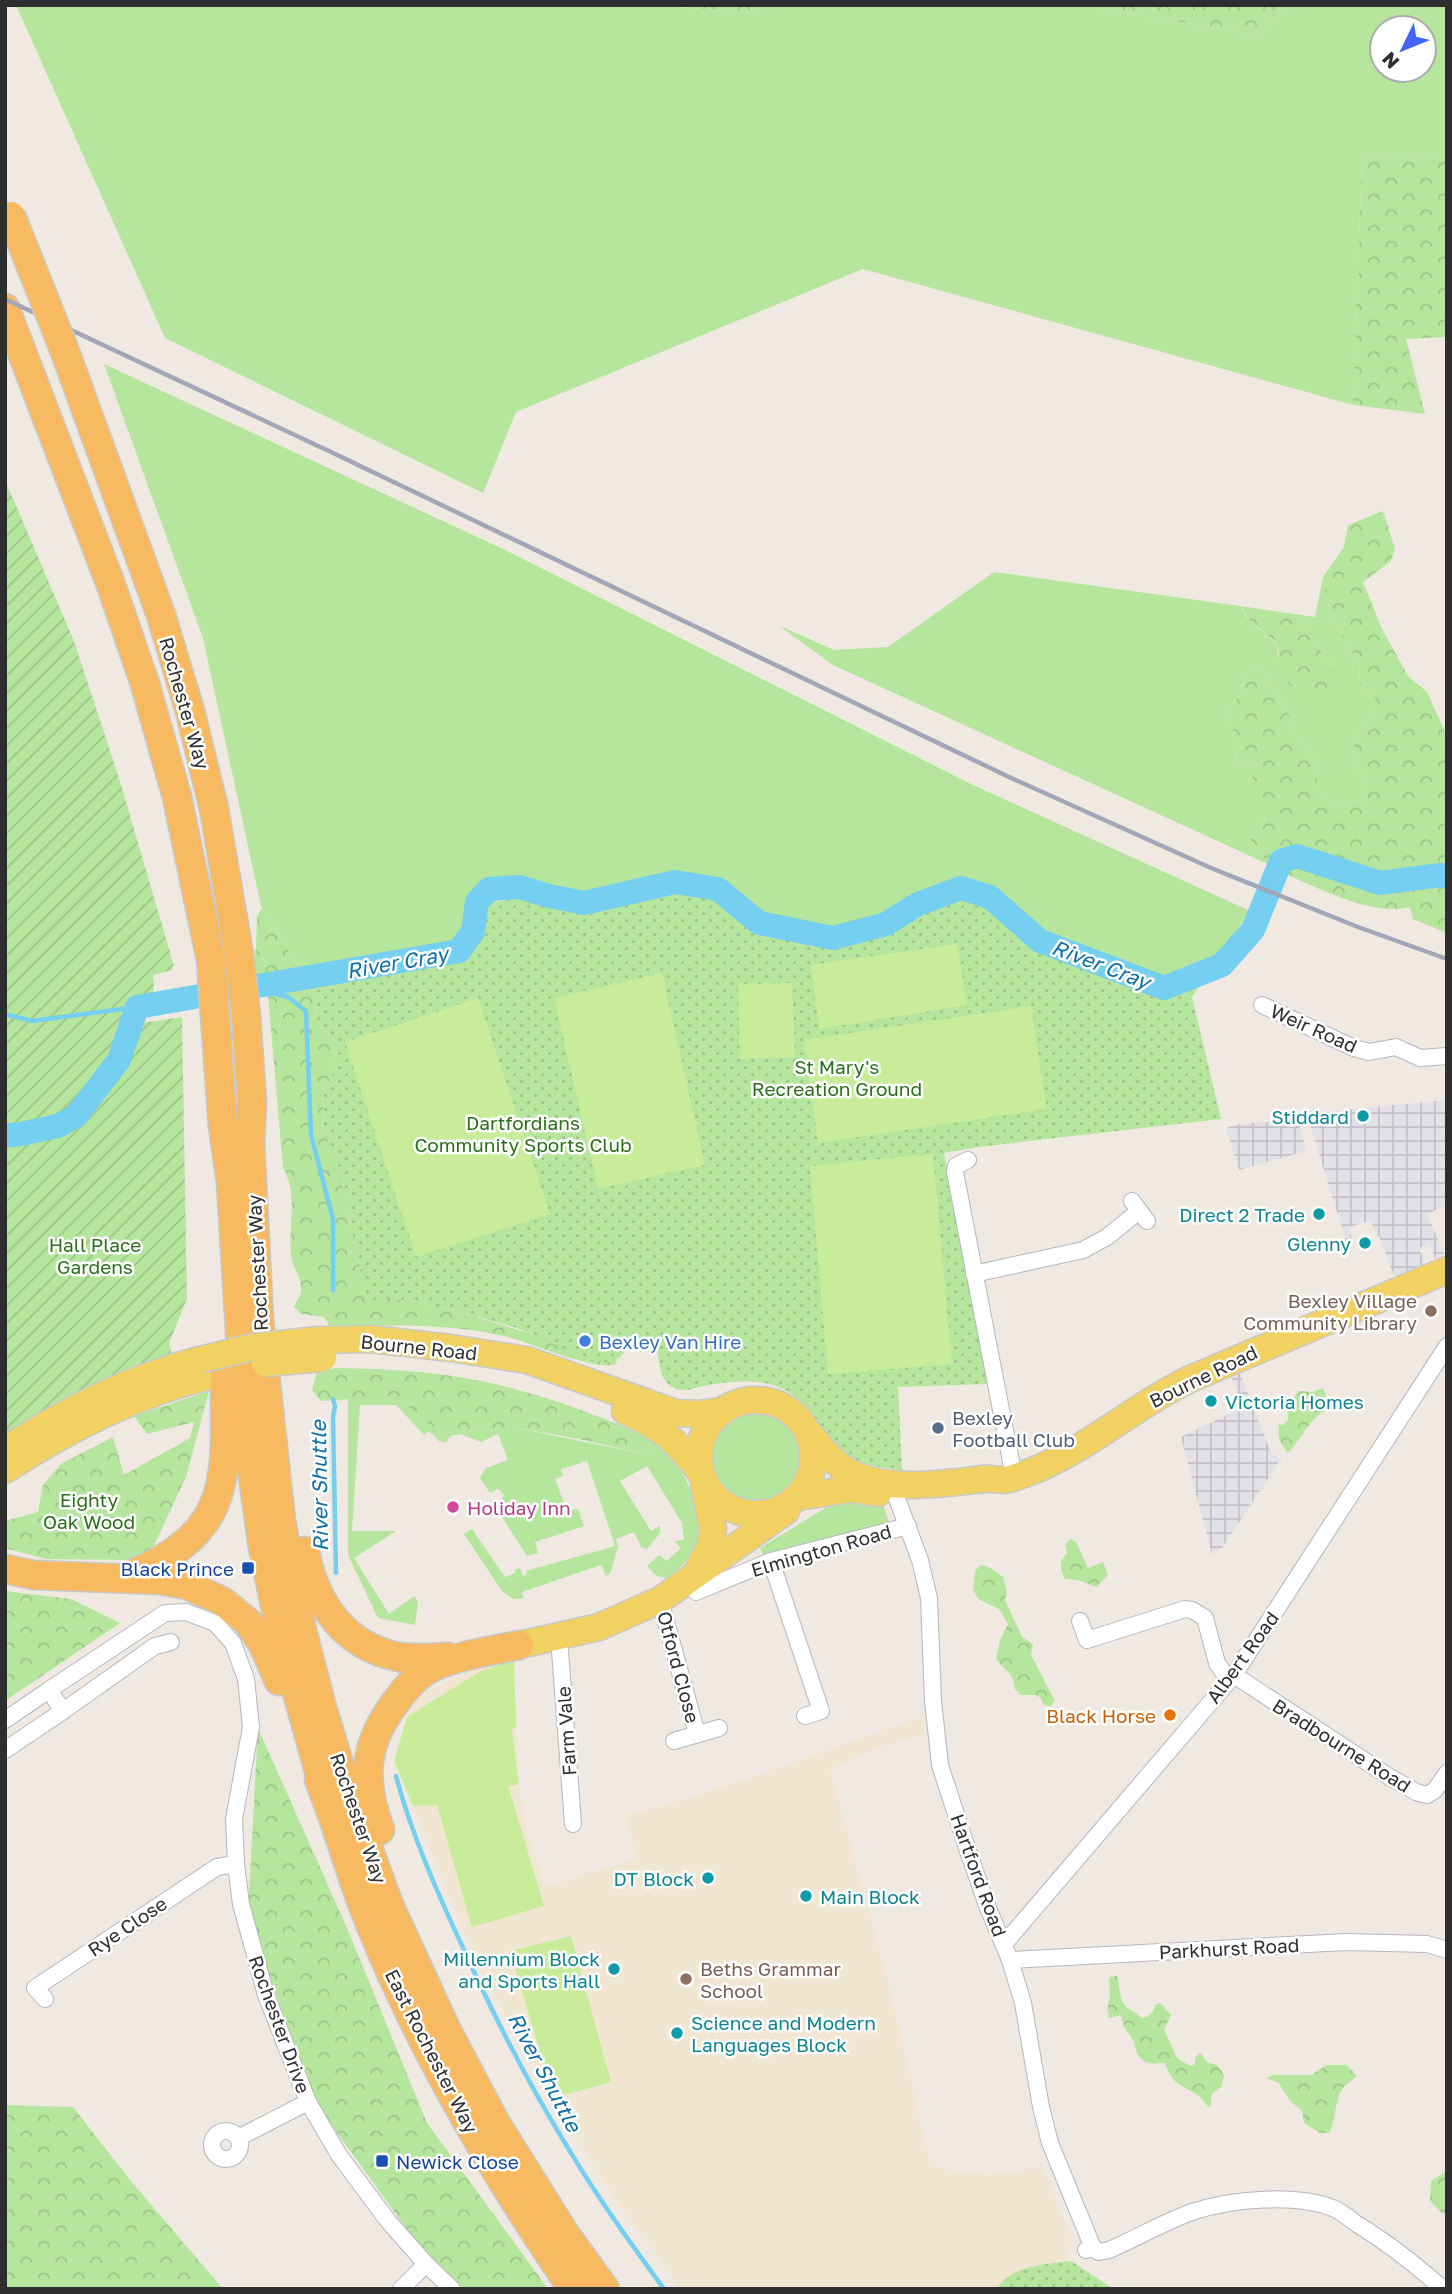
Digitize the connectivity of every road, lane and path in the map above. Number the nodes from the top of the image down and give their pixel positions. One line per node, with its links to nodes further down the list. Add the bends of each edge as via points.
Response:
1 (8, 208): 5 (highway, Rochester Way, bridge, via 64,349 190,711 214,808 239,954)
2 (5, 308): 6 (highway, Rochester Way, via 111,585 177,797 211,960)
3 (1262, 1005): 4 (street, Weir Road, via 1354,1048 1369,1052 1396,1047 1420,1058)
4 (1447, 1056)
5 (252, 1102): 32 (highway, via 261,1141 281,1399 314,1588 325,1609 370,1647 398,1656); 56 (highway, Rochester Way, via 259,1320 280,1508 301,1626 321,1704 389,1905 446,2029 522,2167)
6 (223, 1127): 25 (highway, via 219,1190 224,1470 219,1493 204,1524 184,1544 156,1564); 43 (highway, Rochester Way, via 231,1182 246,1427 261,1534 282,1638)
7 (968, 1160): 10 (street, via 956,1166 955,1172)
8 (1139, 1211): 10 (street, via 1083,1250)
9 (1447, 1270): 19 (main road, Bourne Road, via 1188,1380 1066,1454)
10 (974, 1273): 19 (street)
11 (1447, 1346): 33 (street, Albert Road)
12 (321, 1349): 13 (main road, Bourne Road, bridge, via 252,1348); 14 (main road, Bourne Road, via 371,1339 451,1348 539,1365 676,1413); 18 (main road, Bourne Road, via 440,1360 573,1391 657,1427 671,1437)
13 (203, 1368): 16 (main road, Bourne Road, via 110,1390); 17 (main road, Bourne Road, via 183,1383 108,1412)
14 (720, 1411): 15 (main road, via 736,1404 769,1402 783,1407); 18 (main road, via 701,1437 697,1454)
15 (808, 1432): 19 (main road, Bourne Road, via 837,1465 864,1477 919,1485); 21 (main road, via 813,1465)
16 (5, 1450)
17 (5, 1470)
18 (701, 1477): 21 (main road, via 719,1500 749,1514 779,1508); 26 (main road, via 713,1530)
19 (1009, 1478): 20 (main road, Bourne Road, via 990,1490 944,1497)
20 (896, 1496): 21 (main road, Bourne Road, via 851,1489); 22 (street, Hartford Road)
21 (797, 1498): 26 (main road)
22 (908, 1525): 23 (street, Elmington Road); 46 (street, Hartford Road, via 929,1598 940,1765)
23 (771, 1560): 26 (street, Elmington Road); 36 (street, via 821,1711)
24 (5, 1569): 25 (highway)
25 (122, 1578): 43 (highway, via 187,1585 222,1601 248,1622 268,1656)
26 (695, 1584): 27 (main road)
27 (660, 1600): 29 (main road, via 599,1627); 39 (street, Otford Close)
28 (1080, 1621): 33 (street, via 1087,1640 1192,1610 1205,1618 1217,1663)
29 (559, 1637): 31 (main road); 44 (street, Farm Vale)
30 (171, 1642): 35 (street, via 155,1646)
31 (519, 1645): 32 (highway)
32 (461, 1657): 57 (highway, via 412,1681 382,1721 369,1753 370,1803 403,1895 500,2105)
33 (1231, 1678): 42 (street, Bradbourne Road, via 1416,1792 1427,1795 1436,1790); 46 (street, Albert Road)
34 (48, 1690): 35 (street); 37 (street, Rochester Drive); 45 (street, Rochester Drive, via 165,1613 186,1612 215,1623 233,1643 246,1679 251,1727 234,1819)
35 (63, 1711): 41 (street)
36 (805, 1716)
37 (5, 1720)
38 (719, 1728): 39 (street, Otford Close)
39 (697, 1734): 40 (street, Otford Close)
40 (674, 1741)
41 (5, 1750)
42 (1447, 1773)
43 (326, 1796): 55 (highway, East Rochester Way, via 368,1919 432,2057 481,2148)
44 (573, 1825)
45 (236, 1864): 49 (street, Rye Close, via 217,1867 35,1988); 50 (street, Rochester Drive, via 241,1904 266,1995)
46 (1004, 1944): 48 (street, Hartford Road)
47 (1447, 1950): 48 (street, Parkhurst Road, via 1427,1944 1346,1942)
48 (1010, 1960): 58 (street, Hartford Road, via 1028,2022 1050,2143 1088,2249 1109,2250 1212,2206 1295,2200 1336,2210)
49 (45, 1999)
50 (308, 2102): 51 (street); 52 (street, Rochester Drive, via 339,2155)
51 (238, 2138)
52 (426, 2264): 53 (street); 54 (street, Rochester Drive)
53 (401, 2289)
54 (452, 2289)
55 (573, 2289)
56 (605, 2289)
57 (615, 2289)
58 (1443, 2289)

